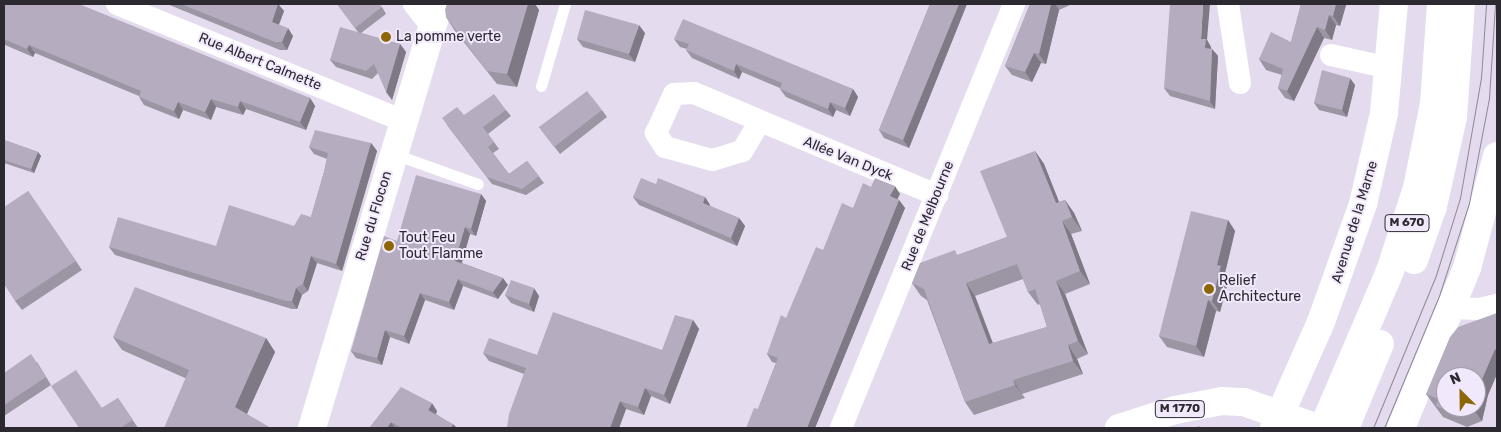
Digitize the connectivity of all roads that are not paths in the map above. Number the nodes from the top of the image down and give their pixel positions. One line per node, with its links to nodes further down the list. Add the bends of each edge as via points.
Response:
1 (117, 4): 14 (street, Rue Albert Calmette)
2 (414, 4): 9 (street)
3 (565, 4): 13 (lane)
4 (1014, 4): 19 (street, Rue de Melbourne)
5 (1228, 4): 12 (street)
6 (1394, 4): 11 (street, Avenue de la Marne)
7 (1441, 4): 23 (street, M 670, via 1434,104 1417,188)
8 (1461, 4): 23 (street, M 670, via 1453,117 1433,206)
9 (435, 16): 14 (street, Rue du Flocon)
10 (1331, 55): 11 (street)
11 (1390, 68): 22 (street, Avenue de la Marne, via 1373,168 1350,248)
12 (1240, 83)
13 (542, 86)
14 (403, 121): 16 (street, Rue du Flocon)
15 (759, 123): 19 (street, Allée Van Dyck)
16 (393, 154): 18 (lane); 24 (street, Rue du Flocon)
17 (1497, 156): 21 (street, via 1477,235)
18 (478, 184)
19 (937, 195): 25 (street, Rue de Melbourne)
20 (1497, 305): 21 (street, via 1479,310)
21 (1452, 308): 27 (street)
22 (1277, 421): 23 (street); 26 (street, M 1770, via 1244,402 1222,401 1175,410)
23 (1335, 425)
24 (312, 428)
25 (841, 428)
26 (1119, 428)
27 (1401, 428)

